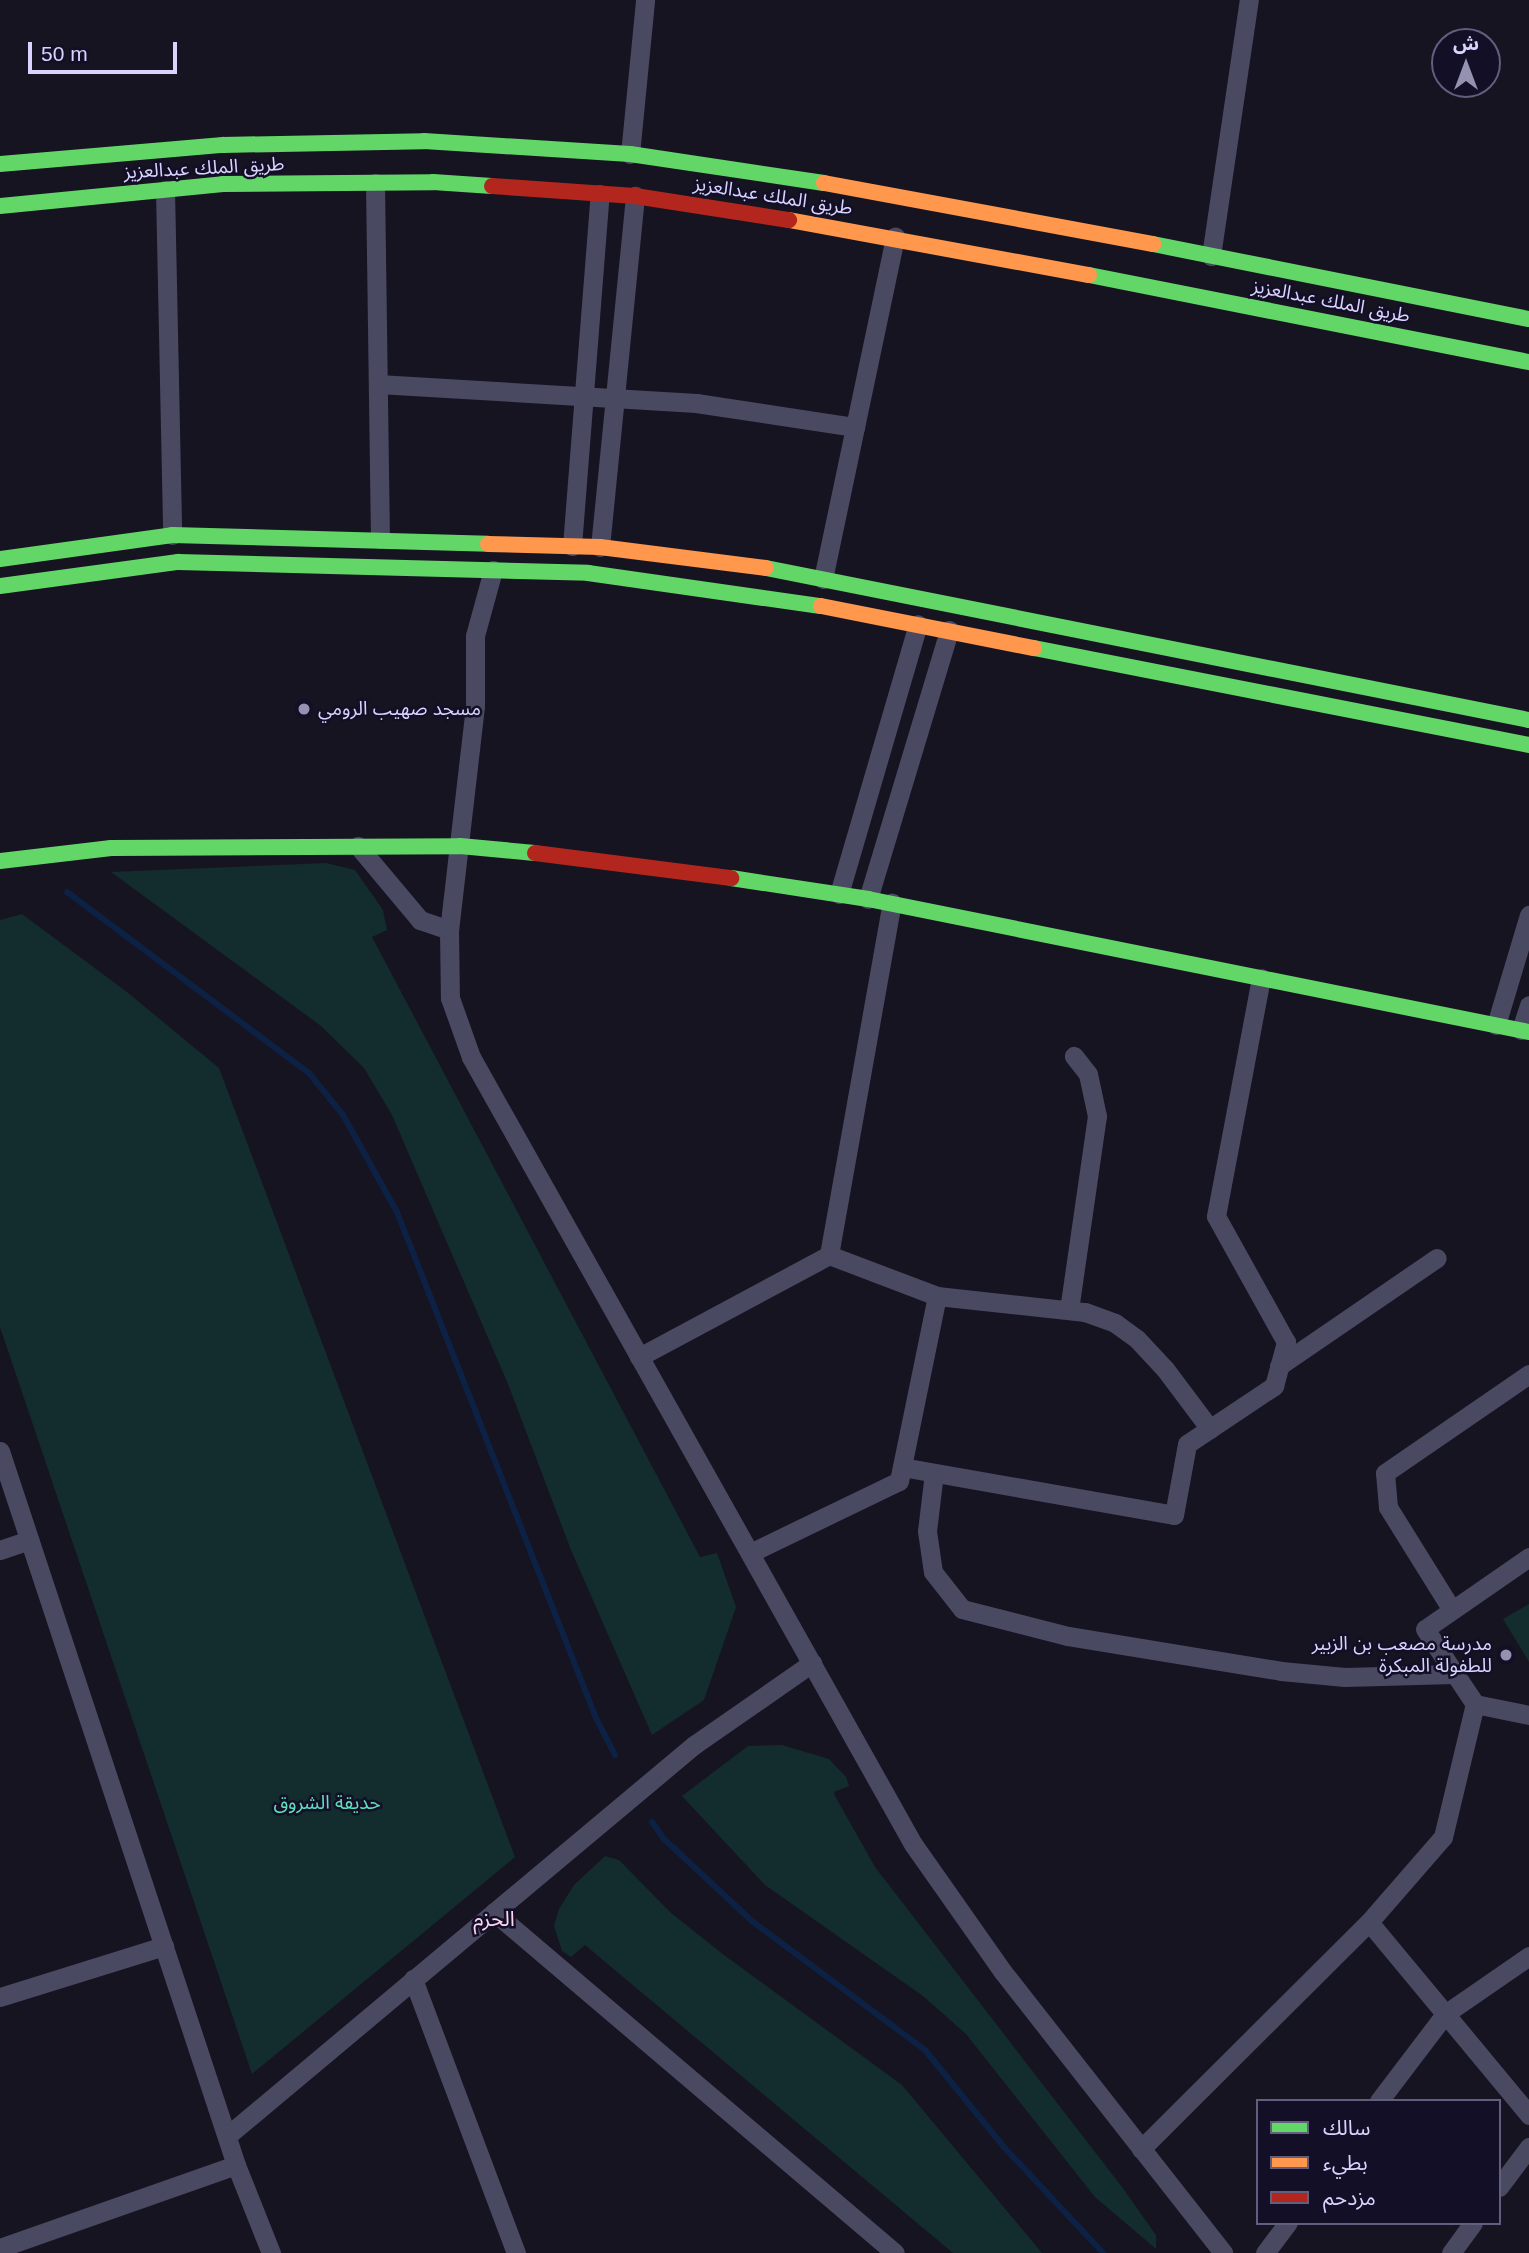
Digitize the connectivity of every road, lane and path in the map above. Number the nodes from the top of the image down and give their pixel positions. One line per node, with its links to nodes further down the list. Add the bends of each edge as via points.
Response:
1 (645, 0): 3 (street)
2 (1249, 0): 11 (street)
3 (630, 154): 4 (main road, طريق الملك عبدالعزيز, via 411,141 223,145); 11 (main road, طريق الملك عبدالعزيز, via 921,198)
4 (0, 164)
5 (374, 183): 6 (main road, طريق الملك عبدالعزيز); 7 (main road, طريق الملك عبدالعزيز, via 433,182); 14 (street)
6 (165, 190): 9 (main road, طريق الملك عبدالعزيز); 18 (street)
7 (600, 194): 8 (main road, طريق الملك عبدالعزيز); 15 (street)
8 (635, 196): 10 (main road, طريق الملك عبدالعزيز); 16 (street)
9 (0, 206)
10 (895, 236): 13 (main road, طريق الملك عبدالعزيز); 17 (street)
11 (1211, 256): 12 (main road, طريق الملك عبدالعزيز)
12 (1529, 320)
13 (1529, 362)
14 (378, 384): 15 (street); 19 (street)
15 (584, 397): 16 (street); 20 (street)
16 (615, 398): 17 (street, via 696,403); 21 (street)
17 (855, 427): 24 (street)
18 (172, 535): 19 (main road); 22 (main road)
19 (380, 539): 20 (main road)
20 (572, 545): 21 (main road)
21 (600, 547): 24 (main road)
22 (0, 559)
23 (493, 570): 25 (main road, via 178,562); 26 (main road, via 588,573 769,596); 31 (street, via 475,636 475,706)
24 (823, 579): 28 (main road)
25 (0, 586)
26 (918, 624): 27 (main road); 33 (street)
27 (949, 630): 29 (main road); 34 (street)
28 (1529, 720)
29 (1529, 745)
30 (358, 846): 31 (main road); 32 (main road, via 111,848); 37 (street, via 421,920)
31 (460, 846): 33 (main road, via 631,862); 37 (street)
32 (0, 861)
33 (839, 894): 34 (main road)
34 (868, 899): 35 (main road)
35 (891, 903): 38 (main road); 43 (street)
36 (1529, 915): 40 (street)
37 (449, 930): 47 (street, via 450,998 471,1057)
38 (1261, 978): 40 (main road); 48 (street, via 1216,1216 1286,1342)
39 (1529, 1005): 41 (street)
40 (1496, 1025): 41 (main road)
41 (1525, 1031)
42 (1074, 1056): 46 (street, via 1088,1074 1097,1116)
43 (829, 1255): 45 (street); 47 (street)
44 (1437, 1258): 48 (street)
45 (937, 1296): 46 (street); 52 (street)
46 (1069, 1310): 50 (street, via 1115,1323 1137,1339)
47 (639, 1357): 56 (street)
48 (1279, 1366): 50 (street, via 1274,1386)
49 (1529, 1374): 58 (street, via 1385,1472 1388,1507)
50 (1210, 1429): 53 (street, via 1187,1444 1174,1515)
51 (0, 1451): 54 (street)
52 (902, 1466): 53 (street); 56 (street, via 899,1481)
53 (934, 1472): 60 (street, via 927,1531 933,1572 962,1609 1068,1636 1281,1671 1345,1677)
54 (29, 1540): 55 (street); 65 (street)
55 (0, 1550)
56 (750, 1553): 59 (street)
57 (1529, 1557): 58 (street)
58 (1452, 1610): 60 (street, via 1425,1629)
59 (812, 1663): 63 (street, via 694,1745); 74 (street, via 913,1844 1003,1972)
60 (1454, 1674): 61 (street)
61 (1475, 1704): 62 (street); 64 (street, via 1443,1837)
62 (1529, 1715)
63 (494, 1912): 67 (street); 82 (street)
64 (1369, 1922): 69 (street); 74 (street)
65 (164, 1946): 68 (street); 72 (street)
66 (1529, 1956): 69 (street)
67 (413, 1979): 72 (street); 81 (street)
68 (0, 1997)
69 (1445, 2014): 70 (street); 71 (street)
70 (1381, 2099)
71 (1529, 2115)
72 (227, 2136): 75 (street)
73 (1529, 2147): 76 (street)
74 (1141, 2148): 83 (street)
75 (236, 2165): 79 (street); 80 (street)
76 (1501, 2185)
77 (1286, 2225): 84 (street)
78 (1472, 2225): 85 (street)
79 (0, 2248)
80 (271, 2253)
81 (516, 2253)
82 (895, 2253)
83 (1223, 2253)
84 (1265, 2253)
85 (1451, 2253)

